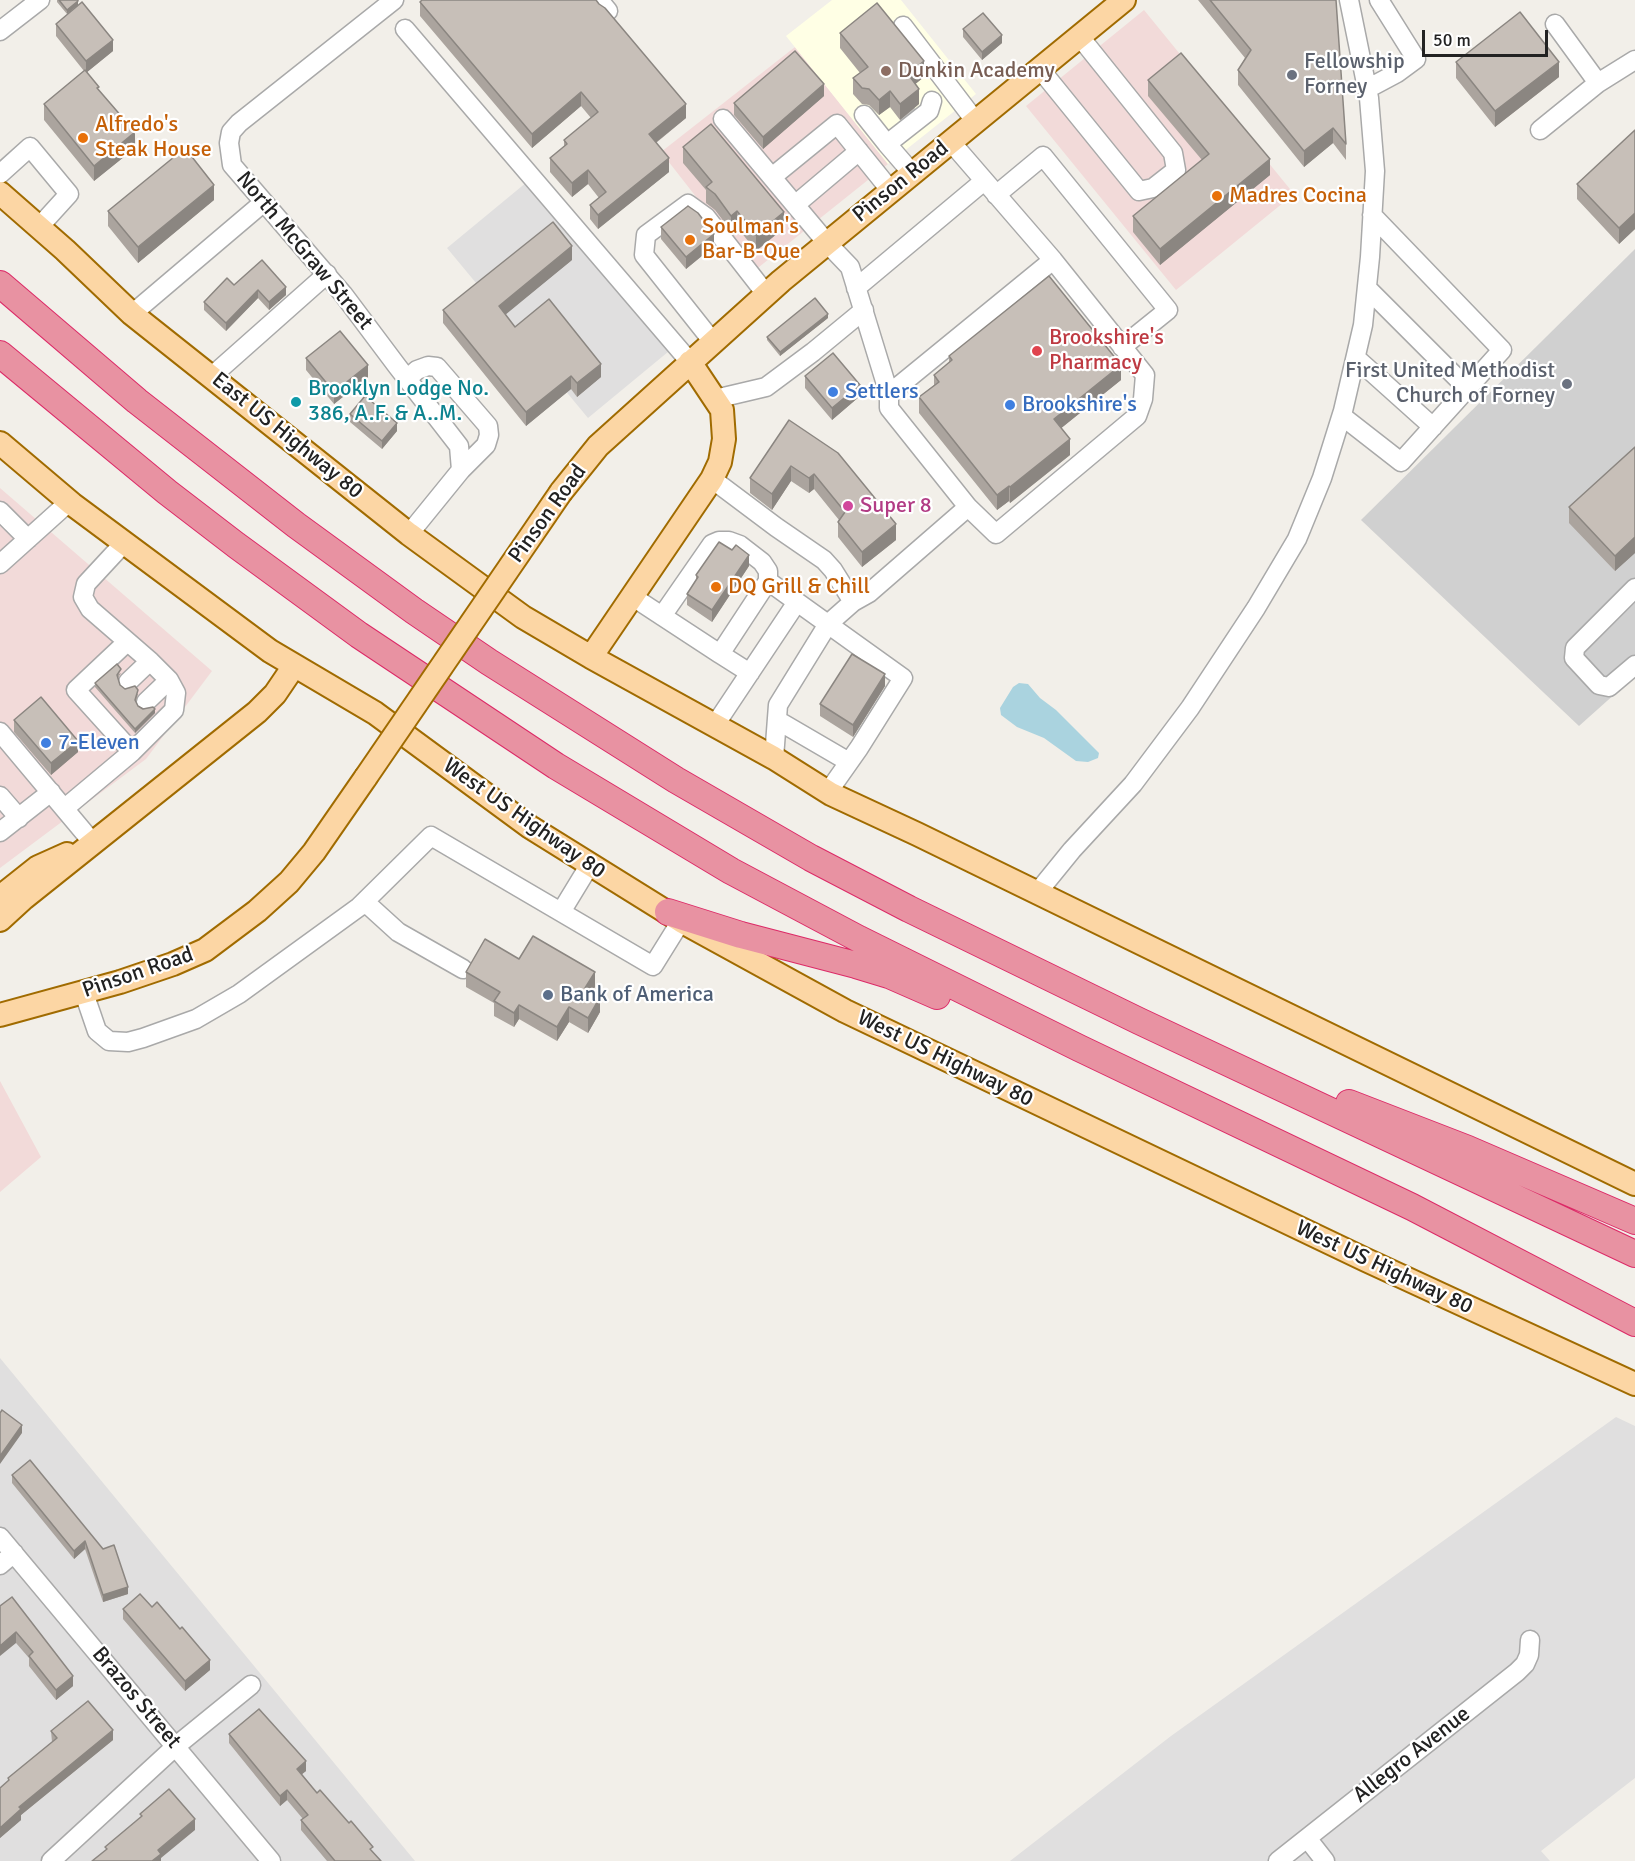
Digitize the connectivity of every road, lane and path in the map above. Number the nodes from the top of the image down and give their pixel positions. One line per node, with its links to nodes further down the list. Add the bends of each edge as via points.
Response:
1 (40, 0): 9 (street)
2 (394, 0): 29 (street, North McGraw Street, via 231,132 232,165)
3 (1124, 0): 10 (main road, Pinson Road)
4 (1349, 0): 15 (street)
5 (1379, 0): 15 (street, via 1416,59)
6 (1555, 24): 13 (street)
7 (903, 26): 14 (street)
8 (405, 28): 46 (street)
9 (0, 31)
10 (1080, 37): 12 (main road, Pinson Road); 12 (street, via 1173,153 1176,170 1153,188 1139,191)
11 (1635, 60): 13 (street)
12 (1040, 69): 18 (main road, Pinson Road)
13 (1598, 82): 19 (street)
14 (950, 88): 18 (street); 20 (street, via 926,103 929,111)
15 (1367, 89): 31 (street, via 1375,171)
16 (864, 116): 20 (street)
17 (723, 119): 25 (street)
18 (976, 122): 21 (main road, Pinson Road)
19 (1540, 130)
20 (894, 134): 23 (street)
21 (951, 142): 23 (main road, Pinson Road); 26 (street)
22 (859, 151): 25 (street, via 837,124); 27 (street); 30 (street)
23 (912, 173): 27 (main road, Pinson Road)
24 (0, 174): 32 (street, via 30,147 69,194)
25 (772, 177): 30 (street)
26 (990, 188): 34 (street); 37 (street); 43 (street, via 1043,156 1168,310)
27 (891, 191): 33 (main road, Pinson Road)
28 (0, 193): 32 (main road, East US Highway 80)
29 (264, 202): 35 (street, North McGraw Street); 41 (street)
30 (795, 205): 33 (street)
31 (1372, 215): 38 (street); 49 (street, via 1502,350)
32 (39, 227): 41 (main road, East US Highway 80)
33 (827, 243): 37 (street, via 850,267); 39 (main road, Pinson Road)
34 (1053, 260): 43 (street); 50 (street)
35 (327, 274): 47 (street); 48 (street, North McGraw Street)
36 (0, 284): 104 (highway, via 137,401 296,525 534,692 811,858)
37 (856, 288): 40 (street)
38 (1367, 288): 45 (street); 49 (street)
39 (766, 294): 42 (main road, Pinson Road); 42 (street, via 706,217 688,204 646,235 644,255)
40 (864, 310): 50 (street); 51 (street, via 766,387)
41 (132, 314): 47 (main road, East US Highway 80)
42 (713, 342): 46 (main road, Pinson Road)
43 (1122, 347): 58 (street, via 1145,375 1137,416 996,534)
44 (0, 354): 105 (highway, via 236,545 359,635 501,731 742,877)
45 (1356, 358): 52 (street); 53 (street)
46 (690, 362): 51 (main road); 102 (main road, Pinson Road, bridge, via 598,446 561,492 302,867 257,911 204,950)
47 (212, 376): 60 (main road, East US Highway 80)
48 (407, 379): 55 (street, North McGraw Street, via 459,446); 55 (street, via 417,370 437,367 488,426 486,445)
49 (1467, 388): 53 (street)
50 (889, 394): 58 (street, via 889,408)
51 (715, 399): 56 (main road, via 722,410 724,440)
52 (1342, 416): 53 (street, via 1401,462); 95 (street, via 1297,539 1256,608 1190,708 1132,784)
53 (1433, 427)
54 (4, 452): 57 (main road)
55 (461, 470): 60 (street)
56 (712, 479): 66 (main road); 68 (street, via 824,560)
57 (69, 502): 61 (street); 62 (main road)
58 (968, 507): 68 (street, via 869,593)
59 (0, 511): 61 (street)
60 (409, 534): 73 (main road, East US Highway 80, via 523,616)
61 (28, 539): 63 (street)
62 (124, 543): 71 (street, via 86,584 83,597 90,609); 76 (main road)
63 (0, 564)
64 (768, 581): 67 (street); 69 (street, via 768,571 762,562 740,545 719,541 712,544); 72 (street)
65 (1635, 588): 75 (street, via 1575,648 1574,658 1599,685 1609,687)
66 (633, 597): 69 (street); 73 (main road)
67 (797, 602): 70 (street); 77 (street)
68 (853, 602): 70 (street)
69 (662, 616): 72 (street)
70 (828, 624): 81 (street, via 778,705); 86 (street, via 903,678)
71 (127, 642): 74 (street); 84 (street, via 76,690 102,706 119,726)
72 (720, 654): 77 (street)
73 (591, 657): 82 (main road)
74 (150, 661): 78 (street); 79 (street)
75 (1635, 665)
76 (294, 666): 93 (main road, via 257,712); 94 (main road, West US Highway 80, via 375,713)
77 (750, 673): 82 (street)
78 (169, 680): 80 (street); 84 (street, via 176,693 174,710)
79 (128, 682)
80 (146, 702)
81 (777, 720): 85 (street); 86 (street)
82 (716, 725): 85 (main road)
83 (0, 732): 87 (street)
84 (132, 752): 90 (street)
85 (774, 758): 88 (main road)
86 (849, 762): 88 (street)
87 (51, 792): 90 (street); 91 (street)
88 (828, 792): 95 (main road)
89 (0, 796): 91 (street)
90 (65, 808): 93 (street)
91 (18, 818): 92 (street)
92 (0, 832)
93 (93, 843): 96 (main road, via 38,867); 100 (main road)
94 (589, 866): 98 (street); 99 (main road, West US Highway 80)
95 (1037, 893): 106 (main road)
96 (0, 897)
97 (365, 902): 98 (street, via 431,836); 101 (street, via 398,932); 102 (street, via 239,994 196,1019 162,1032 128,1041 109,1041 97,1032)
98 (561, 912): 99 (street, via 653,966)
99 (675, 917): 105 (highway, via 889,975 991,1021); 110 (main road, West US Highway 80, via 845,1011)
100 (0, 920)
101 (463, 969)
102 (84, 993): 103 (main road, Pinson Road)
103 (0, 1015)
104 (1139, 1021): 107 (highway, via 1458,1145); 108 (highway)
105 (1078, 1048): 109 (highway, via 1412,1207)
106 (1635, 1184)
107 (1635, 1221)
108 (1635, 1254)
109 (1635, 1323)
110 (1635, 1384)
111 (0, 1537): 112 (street, Brazos Street)
112 (14, 1553): 113 (street); 116 (street, Brazos Street)
113 (0, 1565)
114 (1530, 1640): 117 (street, Allegro Avenue, via 1529,1655 1517,1672)
115 (251, 1685): 116 (street)
116 (176, 1746): 118 (street); 119 (street, Brazos Street)
117 (1307, 1838): 120 (street, Allegro Avenue); 121 (street)
118 (51, 1861)
119 (271, 1861)
120 (1278, 1861)
121 (1325, 1861)

